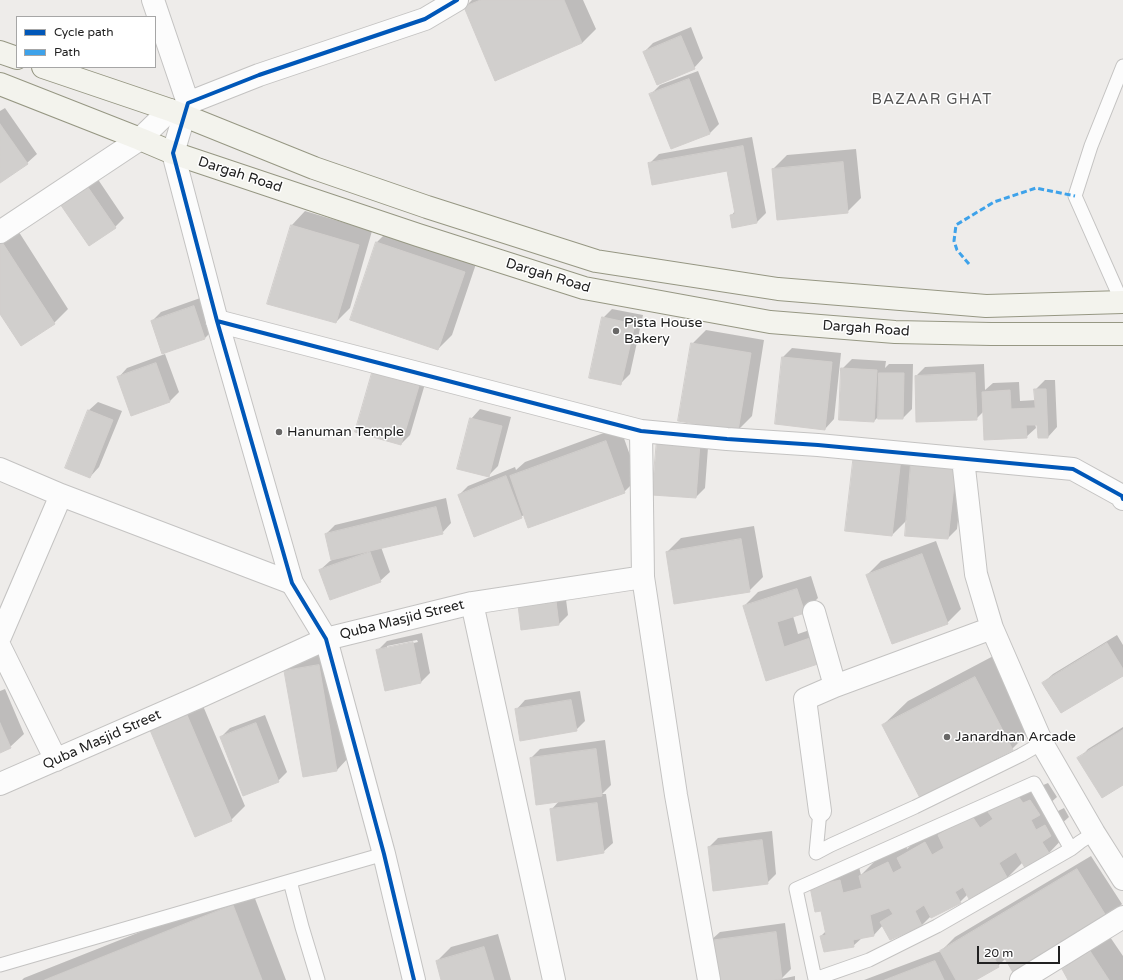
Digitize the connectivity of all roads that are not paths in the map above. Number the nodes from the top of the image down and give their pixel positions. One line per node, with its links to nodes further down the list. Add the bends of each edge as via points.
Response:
1 (153, 0): 8 (street)
2 (457, 0): 8 (street, via 425,19 259,75)
3 (0, 52): 4 (main road)
4 (16, 58)
5 (1123, 66): 12 (lane, via 1091,146 1075,196)
6 (46, 68): 8 (main road, Dargah Road)
7 (0, 84): 9 (main road, Dargah Road)
8 (180, 110): 9 (street); 10 (street); 12 (main road, Dargah Road, via 314,168 596,261 778,290 986,306)
9 (140, 139): 10 (main road, Dargah Road); 11 (street)
10 (173, 153): 13 (street); 14 (main road, Dargah Road, via 584,288 770,322 902,332)
11 (0, 232)
12 (1123, 302)
13 (217, 321): 15 (street); 21 (street)
14 (1123, 334)
15 (641, 431): 16 (street); 20 (street)
16 (963, 459): 19 (street, via 1074,469 1122,496); 24 (street, via 976,574)
17 (0, 469): 18 (street)
18 (61, 495): 21 (street); 25 (street)
19 (1123, 499)
20 (643, 578): 22 (street); 43 (street, via 676,796)
21 (292, 583): 26 (street)
22 (472, 602): 26 (street, Quba Masjid Street); 42 (street, Quba Masjid Street)
23 (814, 612): 28 (street)
24 (992, 628): 28 (street); 29 (street)
25 (0, 637)
26 (326, 640): 30 (street, Quba Masjid Street); 35 (street)
27 (0, 647): 30 (street)
28 (835, 686): 32 (street, via 805,699)
29 (1042, 743): 32 (lane, via 816,854); 33 (street)
30 (56, 760): 31 (street, Quba Masjid Street)
31 (0, 784)
32 (820, 811)
33 (1094, 833): 34 (lane); 36 (street)
34 (1071, 849): 34 (lane, via 937,926 869,960 815,979 796,889 1034,783)
35 (384, 854): 37 (lane); 41 (street)
36 (1123, 879)
37 (290, 881): 39 (lane); 40 (lane)
38 (1123, 917): 44 (street)
39 (0, 965)
40 (318, 980)
41 (414, 980)
42 (554, 980)
43 (709, 980)
44 (1021, 980)

